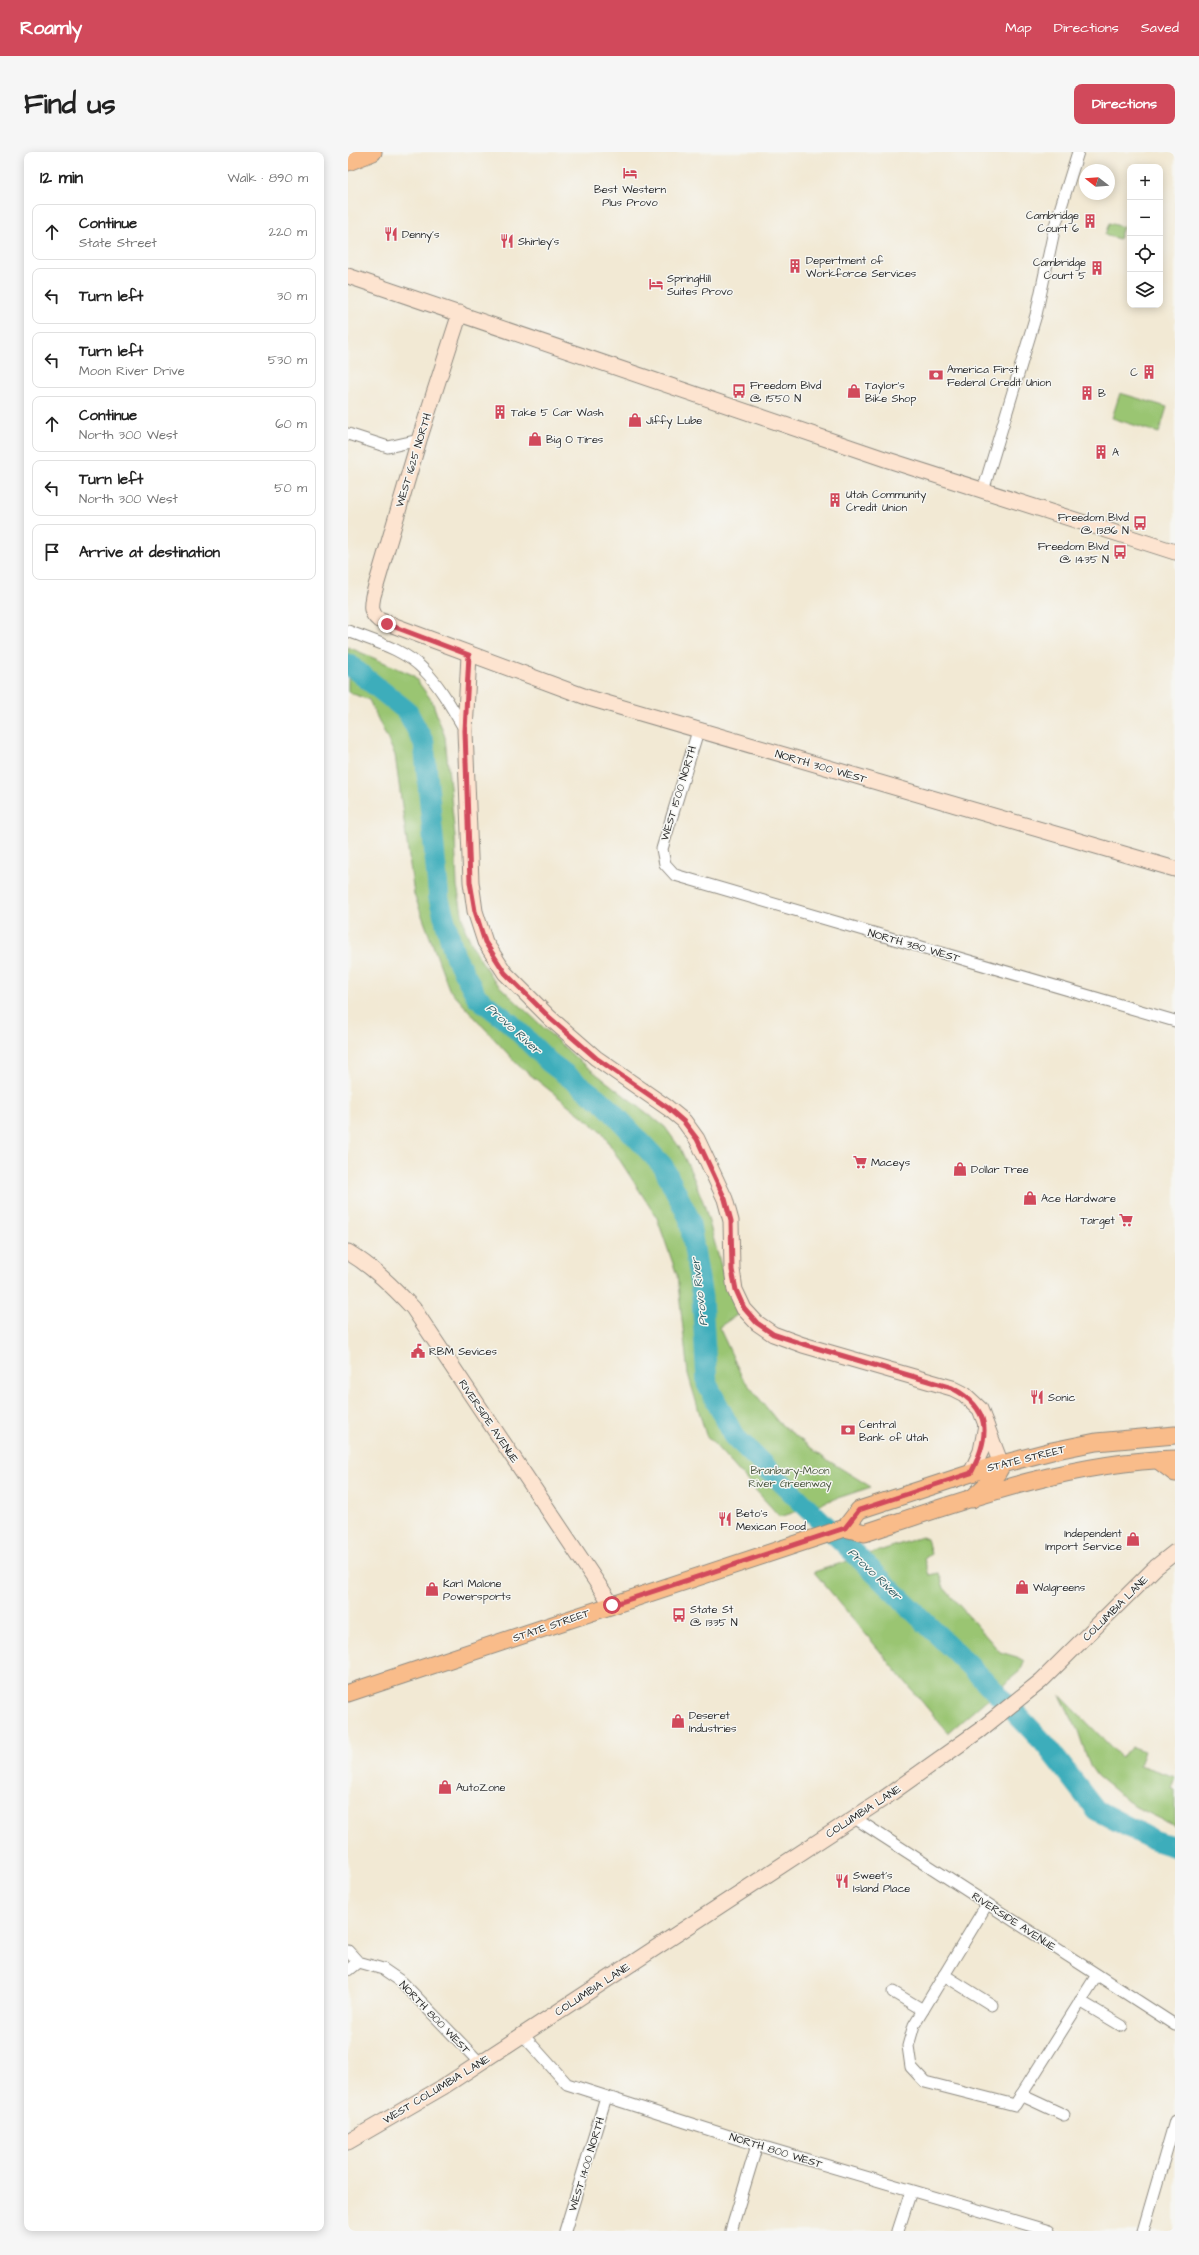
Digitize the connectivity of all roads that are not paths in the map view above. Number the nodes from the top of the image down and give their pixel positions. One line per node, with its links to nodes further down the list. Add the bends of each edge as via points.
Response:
1 (373, 152): 3 (main road)
2 (1078, 152): 8 (street, via 1055,226 1036,315)
3 (348, 162)
4 (348, 276): 5 (street)
5 (460, 313): 7 (street, WEST 1625 NORTH); 8 (street)
6 (348, 434): 7 (street, via 388,446)
7 (419, 440): 10 (street, WEST 1625 NORTH)
8 (984, 491): 9 (street)
9 (1175, 552)
10 (371, 608): 12 (street, NORTH 300 WEST, via 379,620)
11 (348, 631): 13 (street, via 389,647 424,669 448,700)
12 (469, 655): 13 (street); 14 (street, NORTH 300 WEST, via 589,698)
13 (465, 731): 19 (street, via 470,882 475,911 485,942 505,973 550,1018 596,1058 668,1108 684,1122 697,1139 725,1199 731,1221 734,1283 744,1308 757,1323 773,1334 952,1388 964,1394 980,1409)
14 (698, 731): 15 (street, WEST 1500 NORTH, via 663,841); 16 (street, NORTH 300 WEST)
15 (662, 857): 17 (street, NORTH 380 WEST, via 670,871 682,877)
16 (1175, 869)
17 (1175, 1021)
18 (349, 1253): 28 (street, RIVERSIDE AVENUE, via 375,1270 413,1308)
19 (986, 1425): 22 (street); 23 (street, via 981,1451)
20 (1175, 1435): 22 (main road, STATE STREET, via 1096,1442)
21 (1167, 1459): 24 (main road); 25 (main road, via 1096,1466)
22 (1001, 1464): 23 (main road, STATE STREET); 25 (main road, via 998,1475 982,1487)
23 (971, 1473): 26 (main road, STATE STREET, via 859,1510)
24 (1175, 1473)
25 (972, 1499): 26 (main road, via 864,1533)
26 (845, 1528): 28 (main road, STATE STREET)
27 (1175, 1552): 30 (street, COLUMBIA LANE, via 1041,1681 980,1730 883,1799)
28 (612, 1605): 29 (main road, STATE STREET)
29 (348, 1693)
30 (853, 1817): 31 (street, RIVERSIDE AVENUE); 43 (street, COLUMBIA LANE)
31 (987, 1904): 35 (street); 36 (street, RIVERSIDE AVENUE)
32 (348, 1951): 33 (street)
33 (358, 1962): 34 (street); 44 (street, NORTH 800 WEST, via 383,1969 402,1982)
34 (348, 1970)
35 (944, 1975): 39 (street); 40 (street)
36 (1097, 1975): 38 (street); 41 (street, RIVERSIDE AVENUE)
37 (893, 1992): 40 (street)
38 (1080, 2001): 42 (street); 45 (street)
39 (992, 2005)
40 (923, 2010): 45 (street, via 914,2025 908,2046 911,2067 925,2082 1015,2106)
41 (1175, 2025)
42 (1122, 2026)
43 (523, 2035): 44 (street, WEST COLUMBIA LANE); 46 (street, NORTH 800 WEST, via 562,2080)
44 (480, 2063): 49 (street, WEST COLUMBIA LANE)
45 (1021, 2095): 47 (street)
46 (606, 2097): 50 (street, NORTH 800 WEST); 52 (street, WEST 1400 NORTH)
47 (1064, 2115)
48 (1175, 2121): 56 (street)
49 (348, 2142)
50 (757, 2145): 51 (street, NORTH 800 WEST); 53 (street)
51 (911, 2191): 54 (street); 55 (street, NORTH 800 WEST)
52 (565, 2231)
53 (731, 2231)
54 (898, 2231)
55 (1049, 2231)
56 (1143, 2231)

